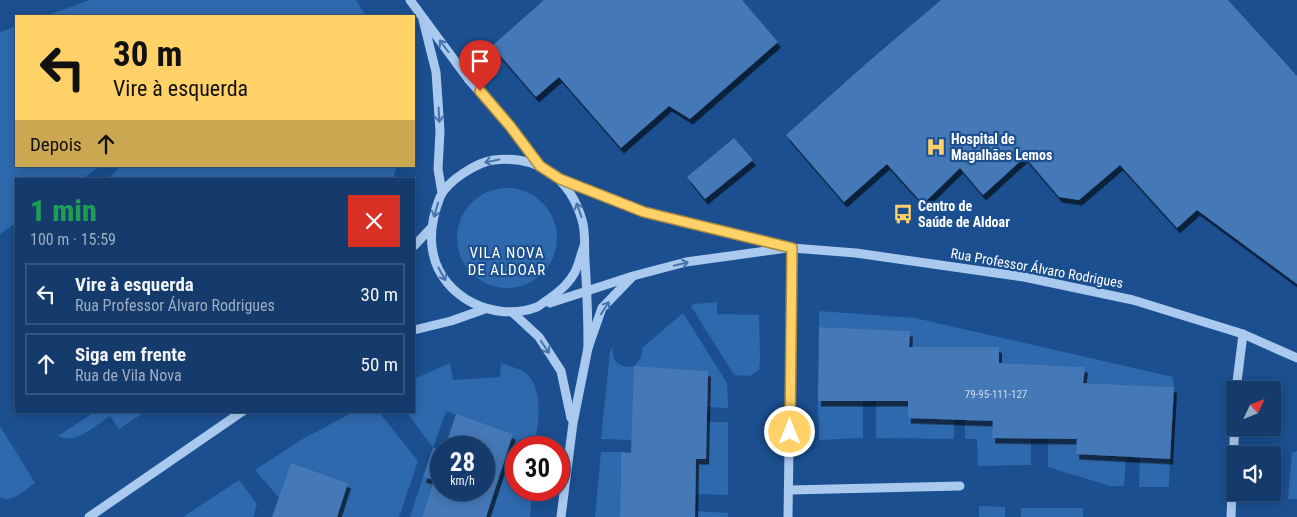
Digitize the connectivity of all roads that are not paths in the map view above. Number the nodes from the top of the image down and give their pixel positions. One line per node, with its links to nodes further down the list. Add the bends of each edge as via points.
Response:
1 (410, 0): 2 (street)
2 (421, 15): 3 (street, one-way to 2, via 469,80); 5 (street, one-way to 5, via 436,72 440,130 438,169)
3 (540, 166): 4 (street); 5 (street, one-way to 5, via 516,159 492,160 469,169)
4 (560, 179): 8 (street, one-way to 4, via 583,222 574,199); 9 (street, Rua Professor Álvaro Rodrigues, via 644,212)
5 (442, 193): 6 (street, one-way to 6)
6 (431, 228): 7 (street); 13 (street, one-way to 13, via 433,254 443,278 461,298)
7 (415, 245)
8 (584, 246): 11 (street); 12 (street, via 576,272 559,292)
9 (792, 248): 10 (street, Rua Professor Álvaro Rodrigues, one-way to 9, via 686,262); 16 (street, Rua Professor Álvaro Rodrigues, via 856,253 1024,277 1133,300); 24 (street)
10 (633, 276): 11 (street, Rua Professor Álvaro Rodrigues); 17 (street, one-way to 10, via 602,308)
11 (587, 290): 12 (street, Rua Professor Álvaro Rodrigues); 17 (street)
12 (537, 307): 14 (street)
13 (485, 309): 14 (street); 15 (street)
14 (512, 312): 21 (street, one-way to 21, via 539,337 561,371)
15 (415, 330)
16 (1243, 334): 18 (street, Rua Professor Álvaro Rodrigues); 19 (street)
17 (588, 348): 21 (street)
18 (1297, 358)
19 (1237, 381)
20 (240, 413): 25 (street)
21 (573, 423): 26 (street)
22 (1234, 436): 28 (street)
23 (960, 486): 24 (street)
24 (790, 490): 27 (street)
25 (89, 517)
26 (561, 517)
27 (788, 517)
28 (1231, 517)

